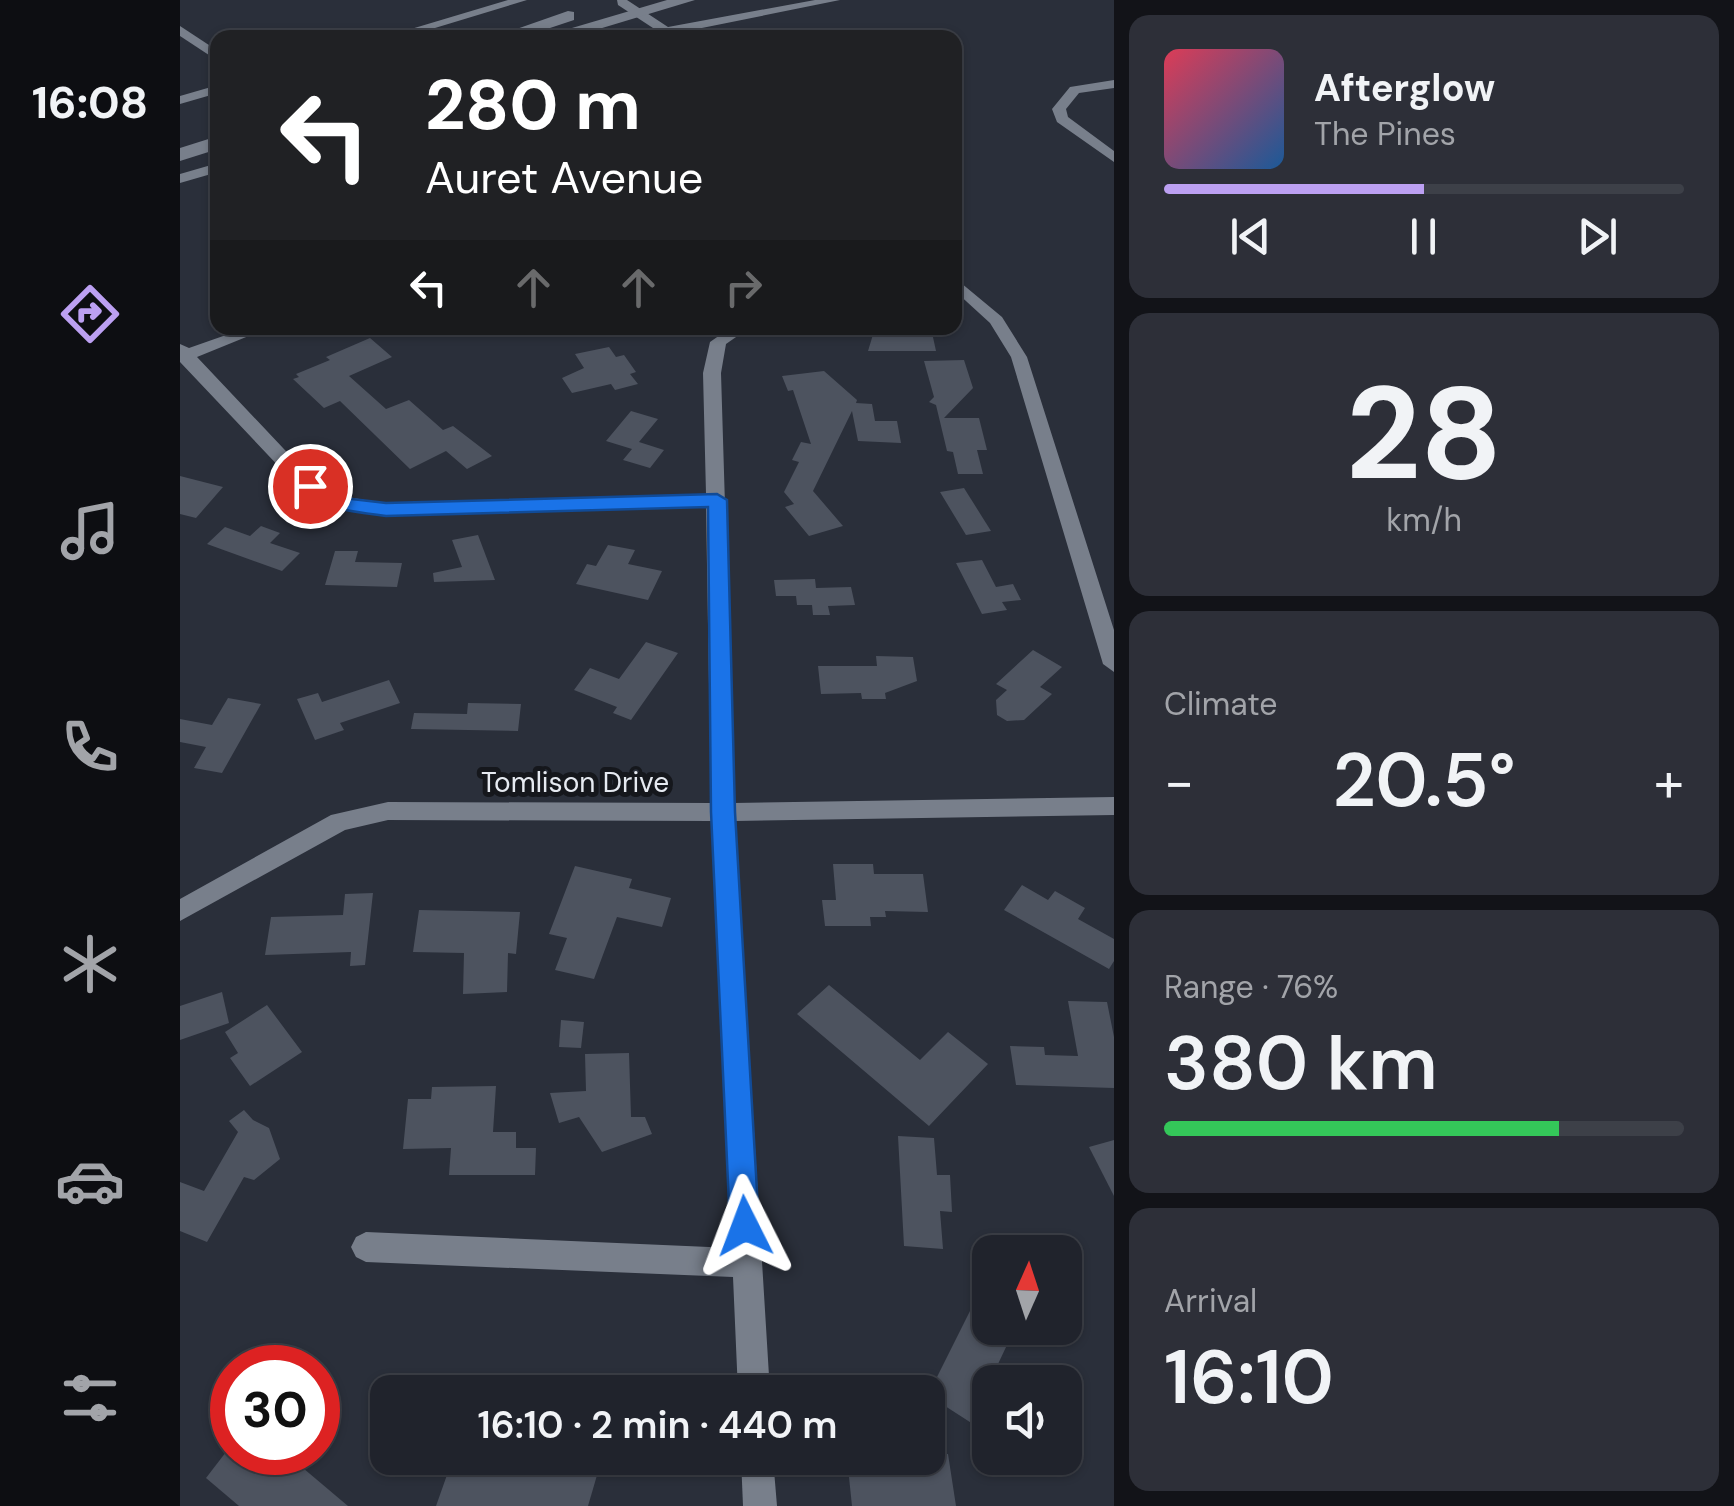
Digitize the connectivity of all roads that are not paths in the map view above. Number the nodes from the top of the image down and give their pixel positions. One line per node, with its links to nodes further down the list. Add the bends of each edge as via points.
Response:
1 (522, 0): 6 (street)
2 (686, 0): 4 (main road)
3 (834, 0): 12 (street)
4 (630, 5): 9 (main road); 10 (main road); 11 (street)
5 (448, 8): 6 (street)
6 (461, 16): 8 (street)
7 (180, 30): 13 (street)
8 (414, 30)
9 (532, 30)
10 (567, 30)
11 (666, 30)
12 (691, 30)
13 (210, 51)
14 (1114, 84): 20 (street, via 1075,90 1059,109 1062,119)
15 (210, 91): 16 (street)
16 (180, 100)
17 (210, 131): 19 (main road)
18 (1114, 139): 20 (street)
19 (180, 140)
20 (1096, 144): 23 (street)
21 (210, 145): 22 (main road)
22 (180, 154)
23 (1114, 158)
24 (210, 170): 25 (street)
25 (180, 179)
26 (962, 289): 31 (street, via 996,320 1019,357)
27 (239, 335): 29 (street)
28 (730, 335): 30 (street, via 713,356)
29 (182, 354): 30 (street, via 310,486 350,505 386,510)
30 (717, 500): 33 (street)
31 (1114, 664)
32 (1114, 806): 33 (street, Tomlison Drive)
33 (723, 812): 34 (street, Tomlison Drive, via 358,816); 36 (street)
34 (180, 911)
35 (366, 1247): 36 (street)
36 (747, 1263): 37 (street)
37 (753, 1375)
38 (758, 1475): 39 (street)
39 (760, 1506)

